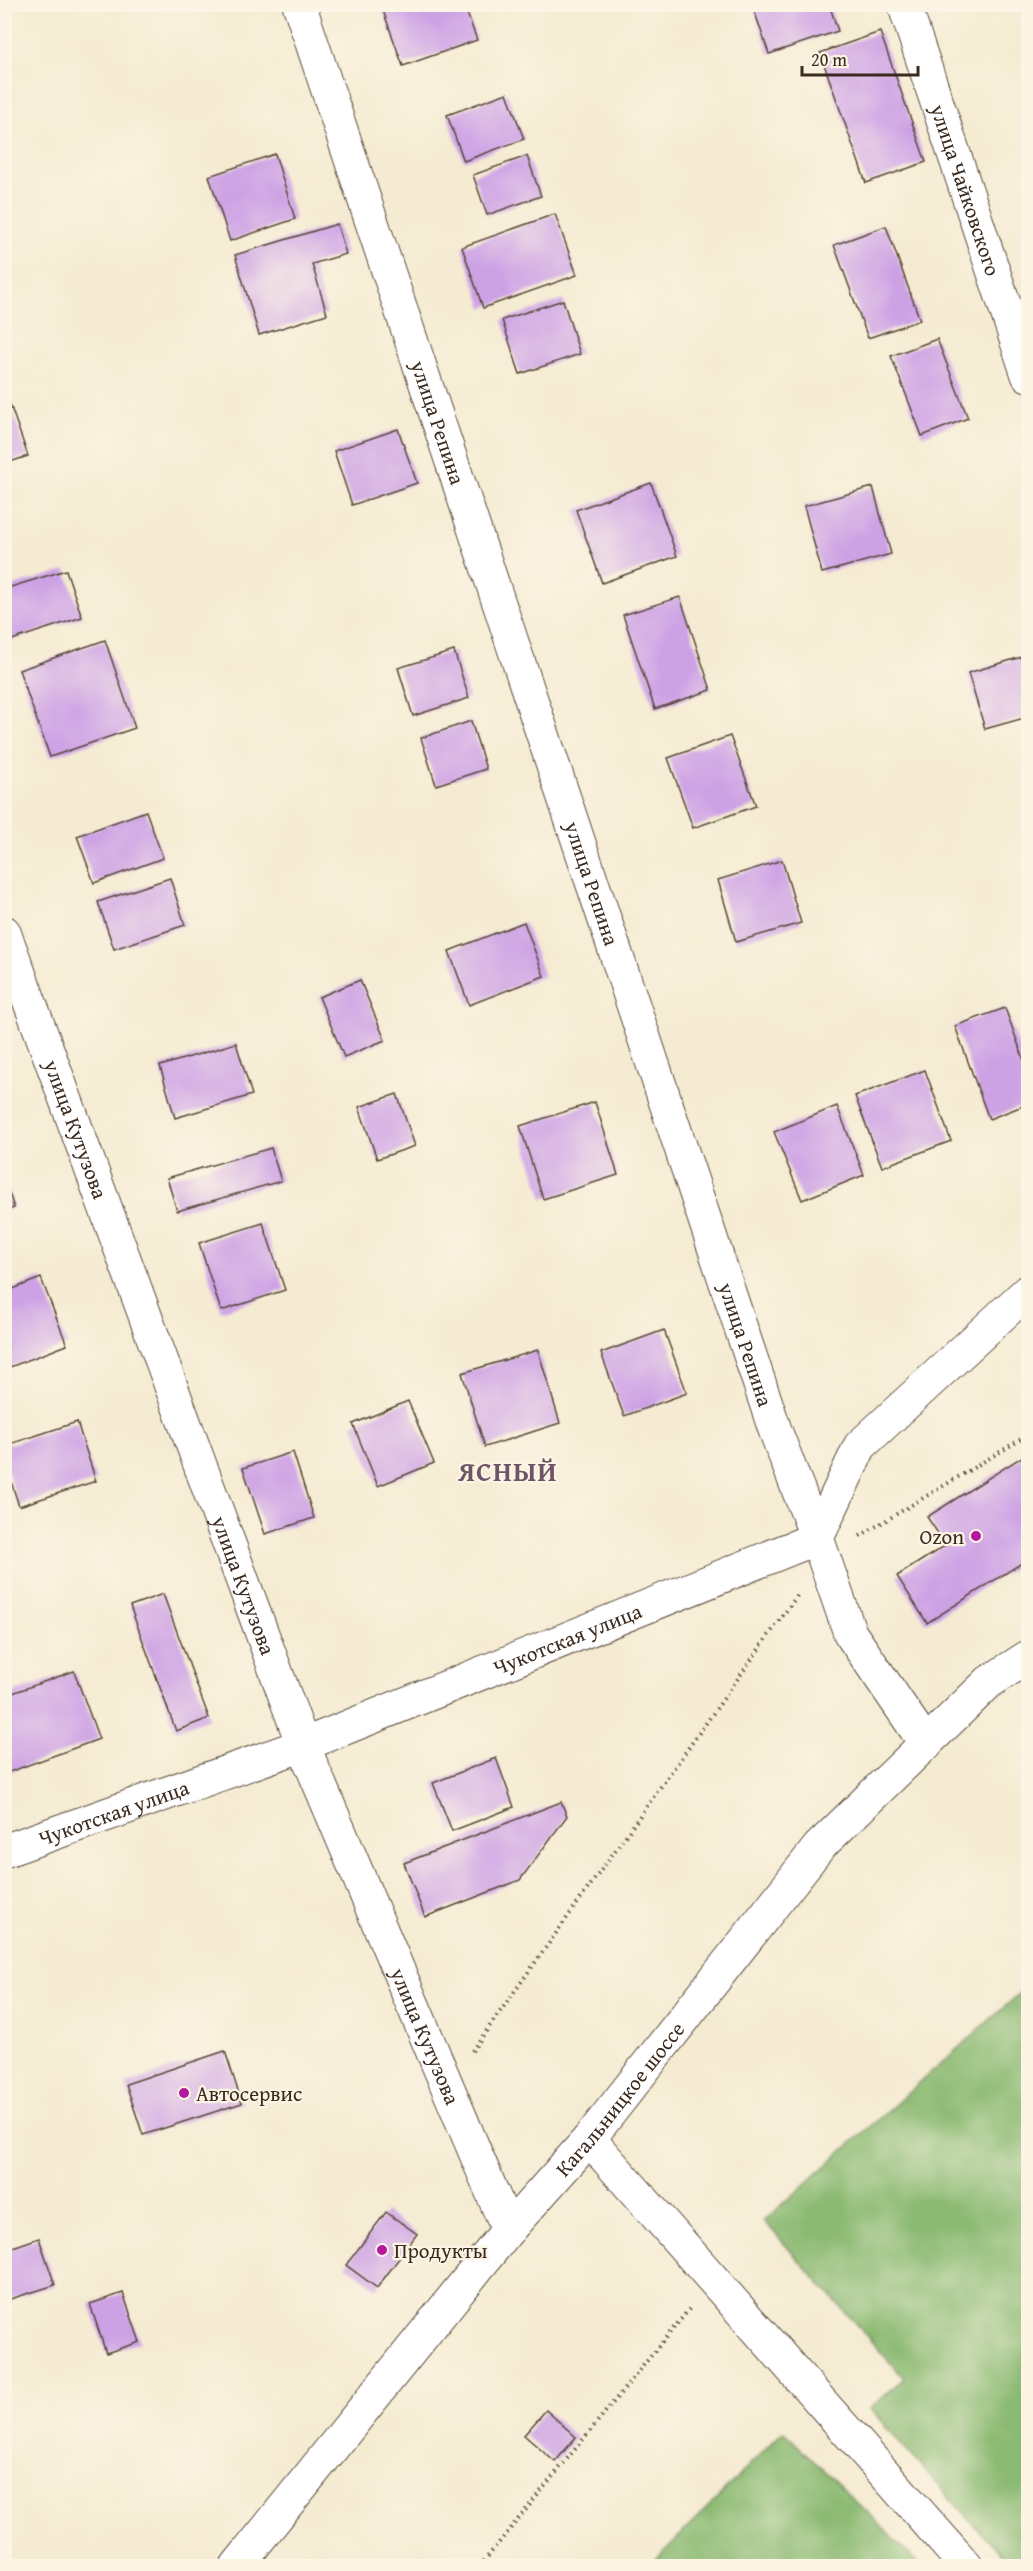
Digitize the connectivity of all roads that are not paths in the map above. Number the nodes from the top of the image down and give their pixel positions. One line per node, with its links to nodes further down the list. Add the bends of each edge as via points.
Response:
1 (298, 4): 6 (street, улица Репина, via 775,1430)
2 (904, 4): 3 (street, улица Чайковского)
3 (1029, 375)
4 (4, 932): 8 (street, улица Кутузова)
5 (1029, 1292): 6 (street, via 860,1446)
6 (820, 1548): 8 (street, Чукотская улица); 9 (street, улица Репина, via 850,1633)
7 (1029, 1657): 9 (street, Кагальницкое шоссе, via 989,1682)
8 (303, 1744): 10 (street, Чукотская улица); 12 (street, улица Кутузова)
9 (926, 1744): 11 (street, Кагальницкое шоссе, via 819,1847)
10 (4, 1851)
11 (590, 2139): 12 (street, Кагальницкое шоссе); 14 (street)
12 (508, 2230): 13 (street, Кагальницкое шоссе)
13 (237, 2566)
14 (966, 2566)

